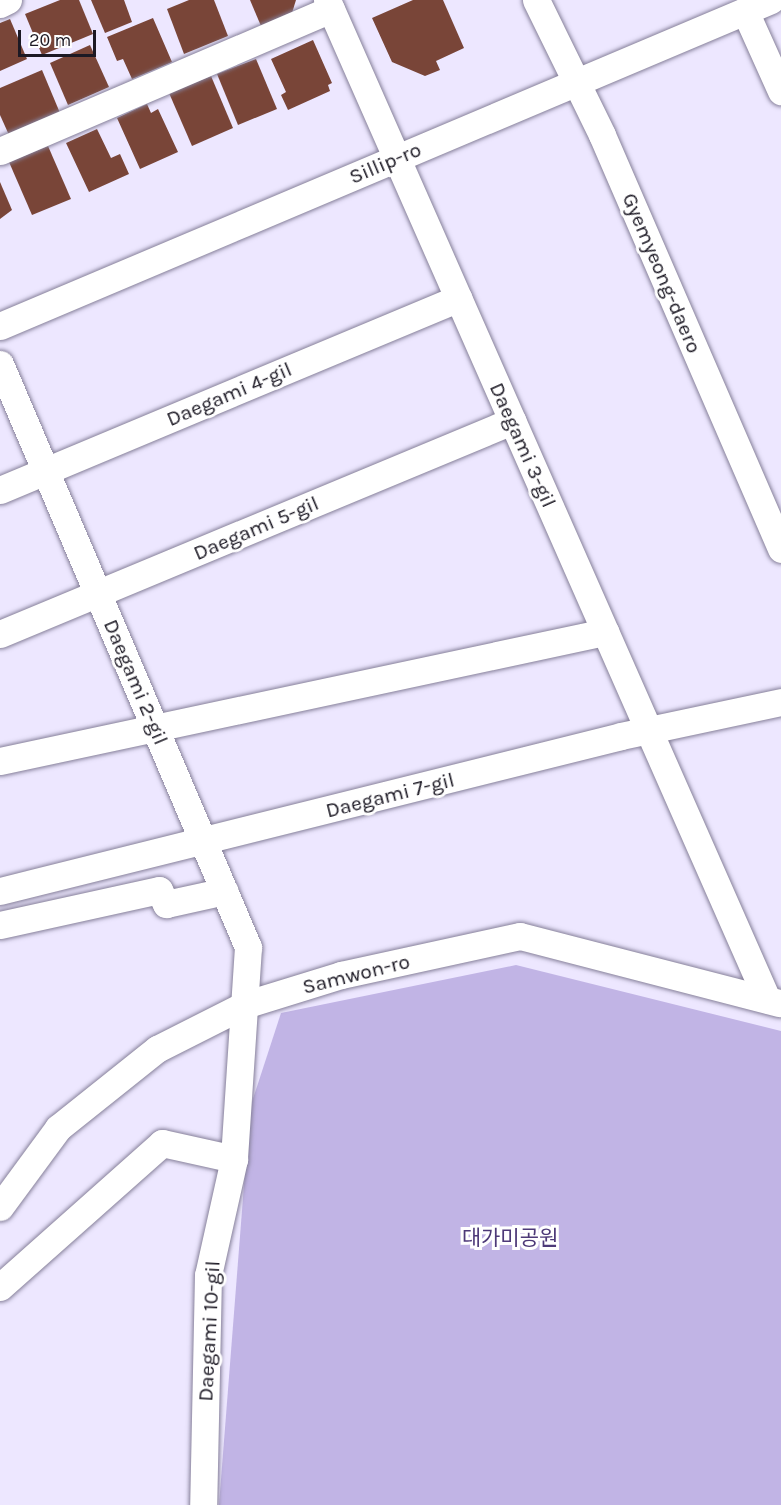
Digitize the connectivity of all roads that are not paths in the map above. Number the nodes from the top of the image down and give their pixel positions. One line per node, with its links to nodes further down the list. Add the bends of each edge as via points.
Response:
1 (8, 0): 4 (street)
2 (536, 0): 7 (street, Gyemyeong-daero)
3 (771, 0): 6 (street, Sillip-ro)
4 (0, 4)
5 (329, 5): 9 (street); 10 (street, Daegami 3-gil)
6 (745, 11): 7 (street, Sillip-ro); 8 (street)
7 (574, 83): 10 (street, Sillip-ro); 17 (street, Gyemyeong-daero, via 602,135)
8 (781, 91)
9 (0, 151)
10 (397, 159): 11 (street, Daegami 3-gil); 12 (street, Sillip-ro)
11 (458, 298): 14 (street, Daegami 3-gil); 15 (street, Daegami 4-gil)
12 (0, 326)
13 (0, 364): 15 (street, Daegami 2-gil)
14 (512, 421): 18 (street, Daegami 5-gil); 19 (street, Daegami 3-gil)
15 (46, 470): 16 (street, Daegami 4-gil); 18 (street, Daegami 2-gil)
16 (0, 490)
17 (781, 549)
18 (98, 594): 20 (street, Daegami 5-gil); 22 (street, Daegami 2-gil)
19 (605, 632): 22 (street); 23 (street, Daegami 3-gil)
20 (0, 634)
21 (781, 702): 23 (street, Daegami 7-gil)
22 (155, 728): 24 (street); 25 (street, Daegami 2-gil)
23 (649, 732): 25 (street, Daegami 7-gil); 29 (street, Daegami 3-gil)
24 (0, 761)
25 (204, 842): 26 (street, Daegami 7-gil); 27 (street, Daegami 2-gil)
26 (0, 891)
27 (225, 891): 28 (street, via 166,904 159,890); 30 (street, Daegami 2-gil, via 248,947)
28 (0, 925)
29 (774, 1001): 30 (street, Samwon-ro, via 520,936 341,975)
30 (244, 1005): 31 (street, Daegami 10-gil); 32 (street, Samwon-ro, via 157,1049 58,1128)
31 (234, 1159): 33 (street, via 162,1143); 34 (street, Daegami 10-gil, via 208,1275)
32 (0, 1207)
33 (0, 1287)
34 (203, 1505)

